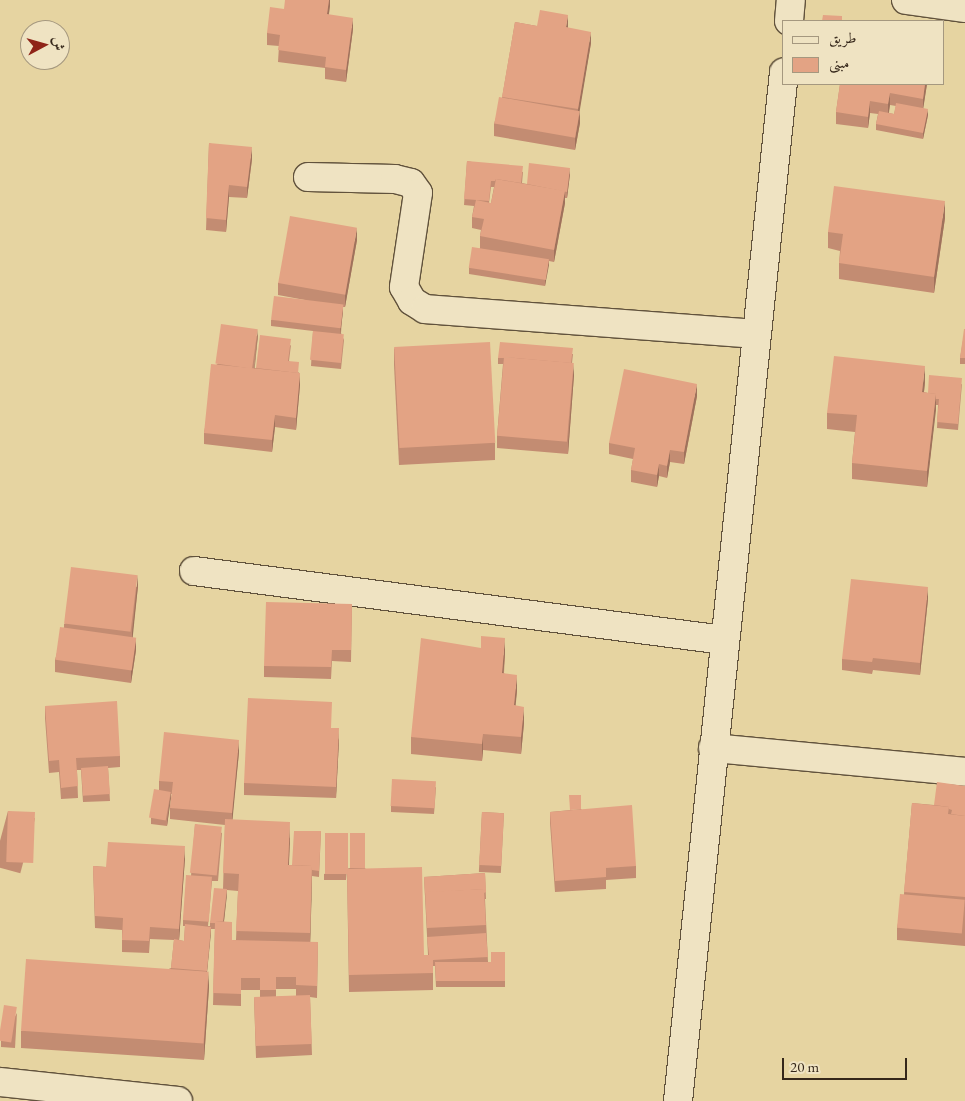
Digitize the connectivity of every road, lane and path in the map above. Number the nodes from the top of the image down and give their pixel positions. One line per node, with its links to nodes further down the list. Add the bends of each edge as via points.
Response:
1 (791, 0): 4 (street)
2 (906, 0): 3 (street)
3 (965, 8)
4 (789, 20)
5 (783, 85): 7 (street)
6 (308, 177): 7 (street, via 395,179 411,183 418,193 404,286 412,302 425,310)
7 (756, 334): 9 (street)
8 (194, 571): 9 (street)
9 (724, 640): 10 (street)
10 (713, 748): 11 (street); 14 (street)
11 (965, 772)
12 (0, 1082): 13 (street)
13 (178, 1101)
14 (678, 1101)

